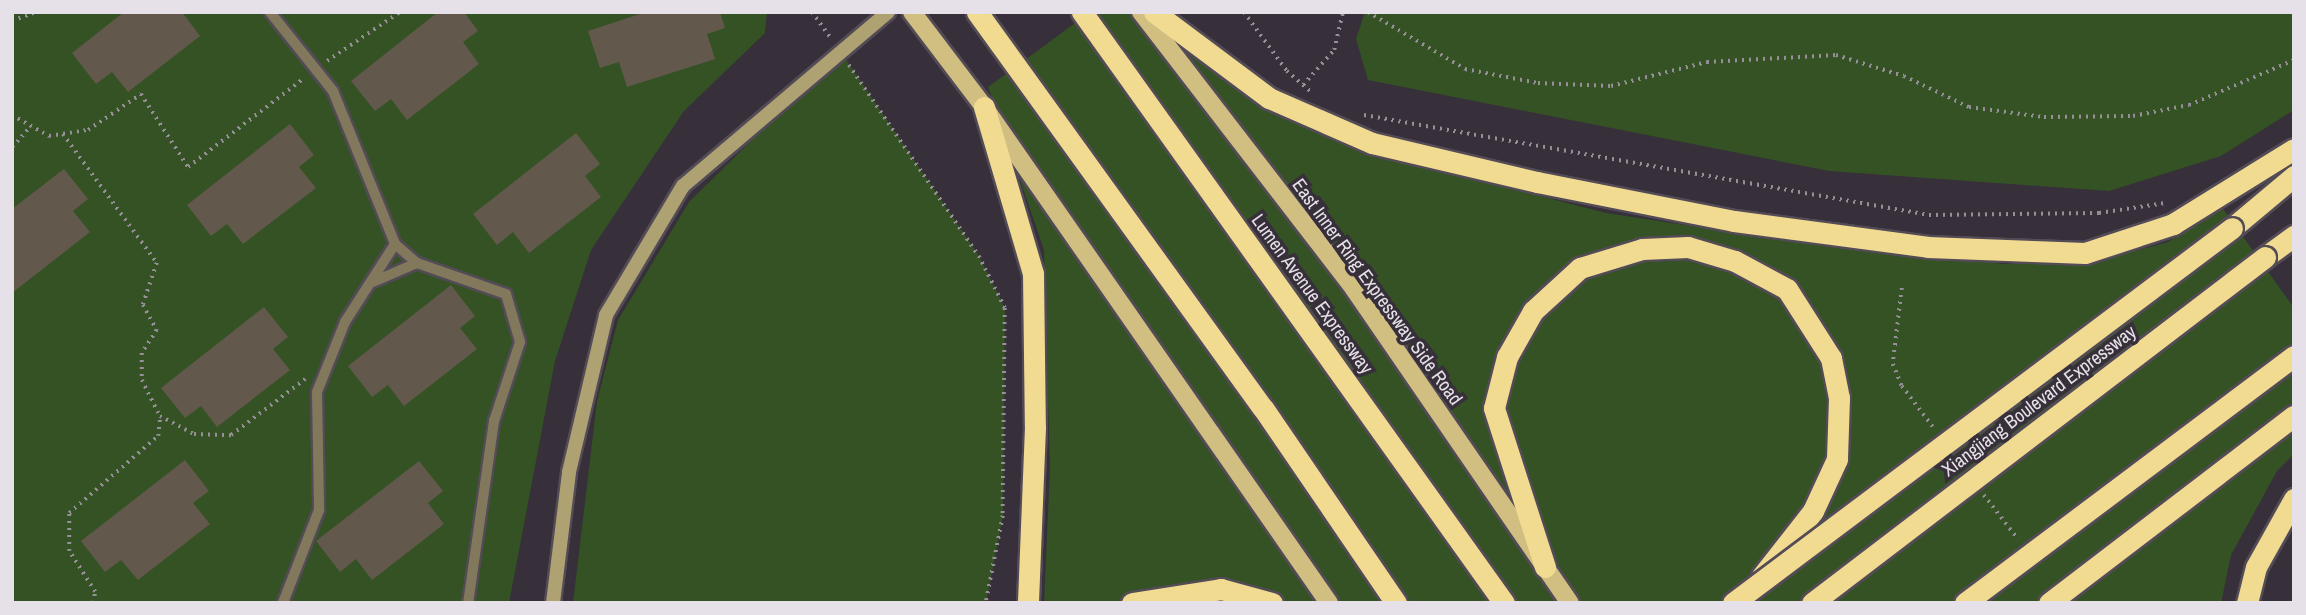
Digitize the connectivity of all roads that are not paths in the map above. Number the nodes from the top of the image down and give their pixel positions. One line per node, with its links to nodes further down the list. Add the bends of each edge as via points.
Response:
1 (270, 12): 12 (lane, via 333,91)
2 (888, 12): 22 (street, via 683,186 606,315 569,472)
3 (912, 12): 8 (main road)
4 (977, 12): 27 (highway, via 1263,408)
5 (1082, 12): 28 (highway, Lumen Avenue Expressway)
6 (1141, 12): 18 (main road, East Inner Ring Expressway Side Road, via 1354,289)
7 (1154, 12): 9 (highway, via 1269,98 1372,142 1537,182 1721,218 1928,247 2085,253 2173,224)
8 (984, 107): 23 (highway, via 1033,273 1035,427); 26 (main road)
9 (2294, 149)
10 (2294, 176): 19 (highway, bridge, via 2232,229)
11 (2294, 236): 31 (highway, Xiangjiang Boulevard Expressway, bridge)
12 (395, 244): 13 (lane); 14 (lane)
13 (417, 263): 14 (lane); 21 (lane, via 506,294 520,342 494,421)
14 (373, 282): 20 (lane, via 345,322 317,392 319,510)
15 (2294, 356): 32 (highway, bridge)
16 (2294, 416): 33 (highway, bridge)
17 (2294, 499): 34 (highway, via 2256,567)
18 (1545, 567): 19 (highway, via 1494,408 1507,357 1533,311 1580,268 1642,249 1688,247 1735,261 1787,289 1830,358 1839,398 1837,458 1813,512); 29 (main road, East Inner Ring Expressway Side Road)
19 (1754, 586): 30 (highway, bridge)
20 (283, 603)
21 (468, 603)
22 (553, 603)
23 (1028, 603)
24 (1132, 603): 25 (highway, via 1221,589)
25 (1272, 603)
26 (1329, 603)
27 (1396, 603)
28 (1504, 603)
29 (1570, 603)
30 (1733, 603)
31 (1812, 603)
32 (1965, 603)
33 (2049, 603)
34 (2247, 603)

